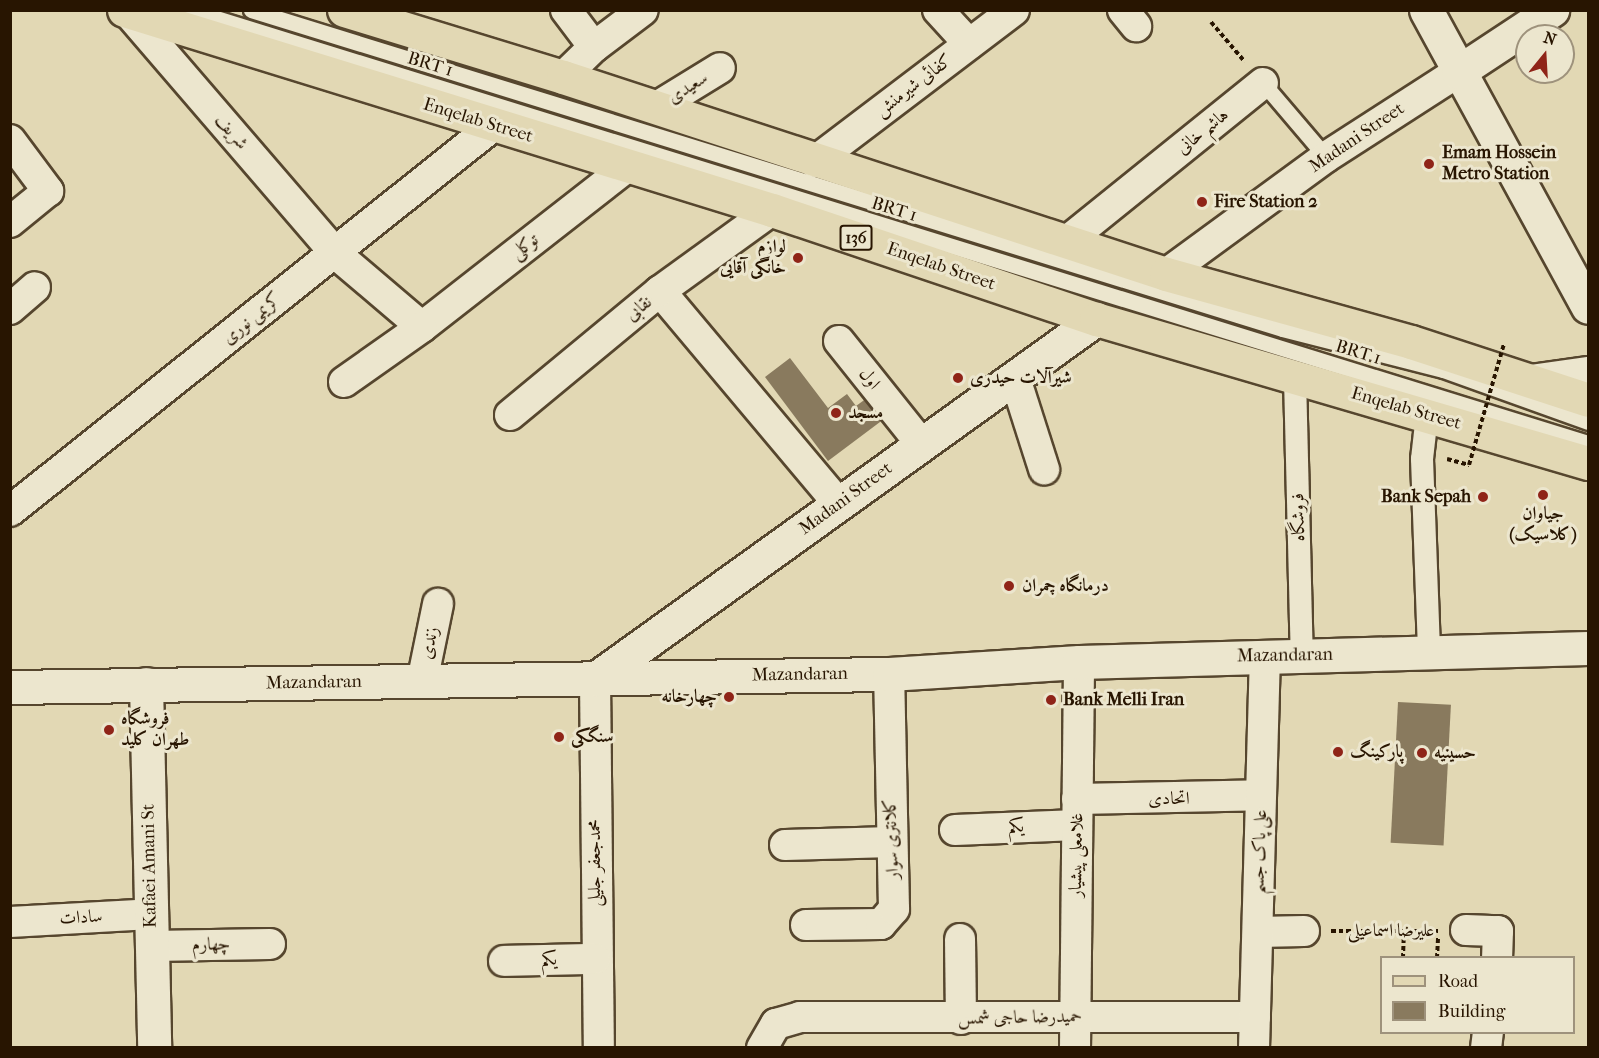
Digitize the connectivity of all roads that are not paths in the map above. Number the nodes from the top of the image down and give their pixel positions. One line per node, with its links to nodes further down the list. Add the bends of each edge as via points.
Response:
1 (189, 10): 44 (lane, BRT 1)
2 (251, 10): 43 (lane, BRT 1, via 1282,329 1443,370)
3 (344, 10): 15 (main road)
4 (566, 10): 12 (street)
5 (644, 10): 12 (street)
6 (938, 10): 11 (street)
7 (1014, 10): 11 (street, کفائی شیرمنش)
8 (1426, 10): 14 (main road)
9 (1552, 10): 14 (main road, Madani Street)
10 (125, 11): 18 (main road, Enqelab Street / 136); 26 (street, شریف)
11 (969, 44): 21 (street, کفائی شیرمنش)
12 (594, 46): 15 (street)
13 (720, 68): 17 (street, سعیدی)
14 (1458, 72): 20 (street, Madani Street); 30 (main road)
15 (563, 76): 17 (main road)
16 (1263, 83): 20 (lane); 25 (street, هاشم خانی)
17 (655, 108): 21 (main road)
18 (493, 126): 22 (main road, Enqelab Street / 136); 26 (street, کریمی نوری)
19 (10, 140): 24 (street, via 48,191)
20 (1326, 157): 27 (street, Madani Street)
21 (814, 162): 25 (main road)
22 (627, 167): 23 (main road, Enqelab Street / 136); 33 (street, توکلی)
23 (772, 210): 29 (street, نقابی); 32 (main road, Enqelab Street / 136)
24 (10, 222)
25 (1066, 242): 27 (main road)
26 (335, 253): 33 (street); 49 (street, کریمی نوری)
27 (1166, 274): 38 (main road, via 1411,342)
28 (35, 287): 31 (street)
29 (660, 291): 41 (street, نقابی); 48 (street)
30 (1588, 307)
31 (10, 309)
32 (1096, 319): 36 (main road, Madani Street); 37 (main road, Enqelab Street / 136)
33 (422, 327): 39 (street, توکلی)
34 (839, 341): 45 (street, اول)
35 (1588, 373): 38 (main road)
36 (1015, 378): 45 (main road, Madani Street); 47 (street)
37 (1295, 378): 42 (main road, Enqelab Street / 136); 54 (street, فروشگاه)
38 (1530, 381): 40 (main road)
39 (344, 382)
40 (1588, 400)
41 (510, 415)
42 (1427, 415): 46 (main road, Enqelab Street / 136); 52 (street, via 1422,459)
43 (1588, 422)
44 (1588, 443)
45 (922, 445): 48 (main road, Madani Street)
46 (1588, 463)
47 (1044, 469)
48 (839, 504): 57 (main road, Madani Street)
49 (10, 511)
50 (438, 604): 58 (street, زندی)
51 (1588, 648): 52 (main road, Mazandaran)
52 (1429, 653): 54 (main road, Mazandaran)
53 (1265, 656): 54 (main road, Mazandaran); 55 (main road, Mazandaran); 61 (street, علی پاک جسم)
54 (1302, 656)
55 (1078, 662): 56 (main road, Mazandaran); 62 (street, غلامعلی پیشیار)
56 (889, 674): 57 (main road, Mazandaran); 64 (street, کلانتری سوار)
57 (595, 679): 58 (main road, Mazandaran); 75 (street, محمدجعفر جلیلی)
58 (422, 682): 59 (main road, Mazandaran)
59 (146, 684): 60 (main road, Mazandaran); 68 (main road, Kafaei Amani St)
60 (10, 687)
61 (1261, 795): 62 (street, اتحادی); 71 (street, علی پاک جسم)
62 (1077, 812): 63 (street, یکم); 78 (street, غلامعلی پیشیار)
63 (955, 830)
64 (892, 842): 65 (street); 67 (street, کلانتری سوار, via 894,909 887,919 874,925)
65 (785, 845)
66 (10, 922): 68 (street, سادات)
67 (806, 925)
68 (152, 930): 73 (street, چهارم); 80 (main road, Kafaei Amani St)
69 (1304, 931): 71 (street)
70 (1452, 931): 74 (street, via 1498,932)
71 (1258, 932): 77 (street, علی پاک جسم)
72 (960, 939): 79 (street)
73 (270, 944)
74 (1497, 956)
75 (595, 959): 76 (street, یکم); 81 (street, محمدجعفر جلیلی)
76 (504, 961)
77 (1255, 1017): 78 (street, حمیدرضا حاجی شمس); 84 (street, علی پاک جسم)
78 (1075, 1018): 79 (street, حمیدرضا حاجی شمس); 83 (street, غلامعلی پیشیار)
79 (961, 1019): 82 (street, حمیدرضا حاجی شمس, via 785,1019 776,1024)
80 (154, 1047)
81 (599, 1047)
82 (762, 1047)
83 (1075, 1047)
84 (1254, 1047)

